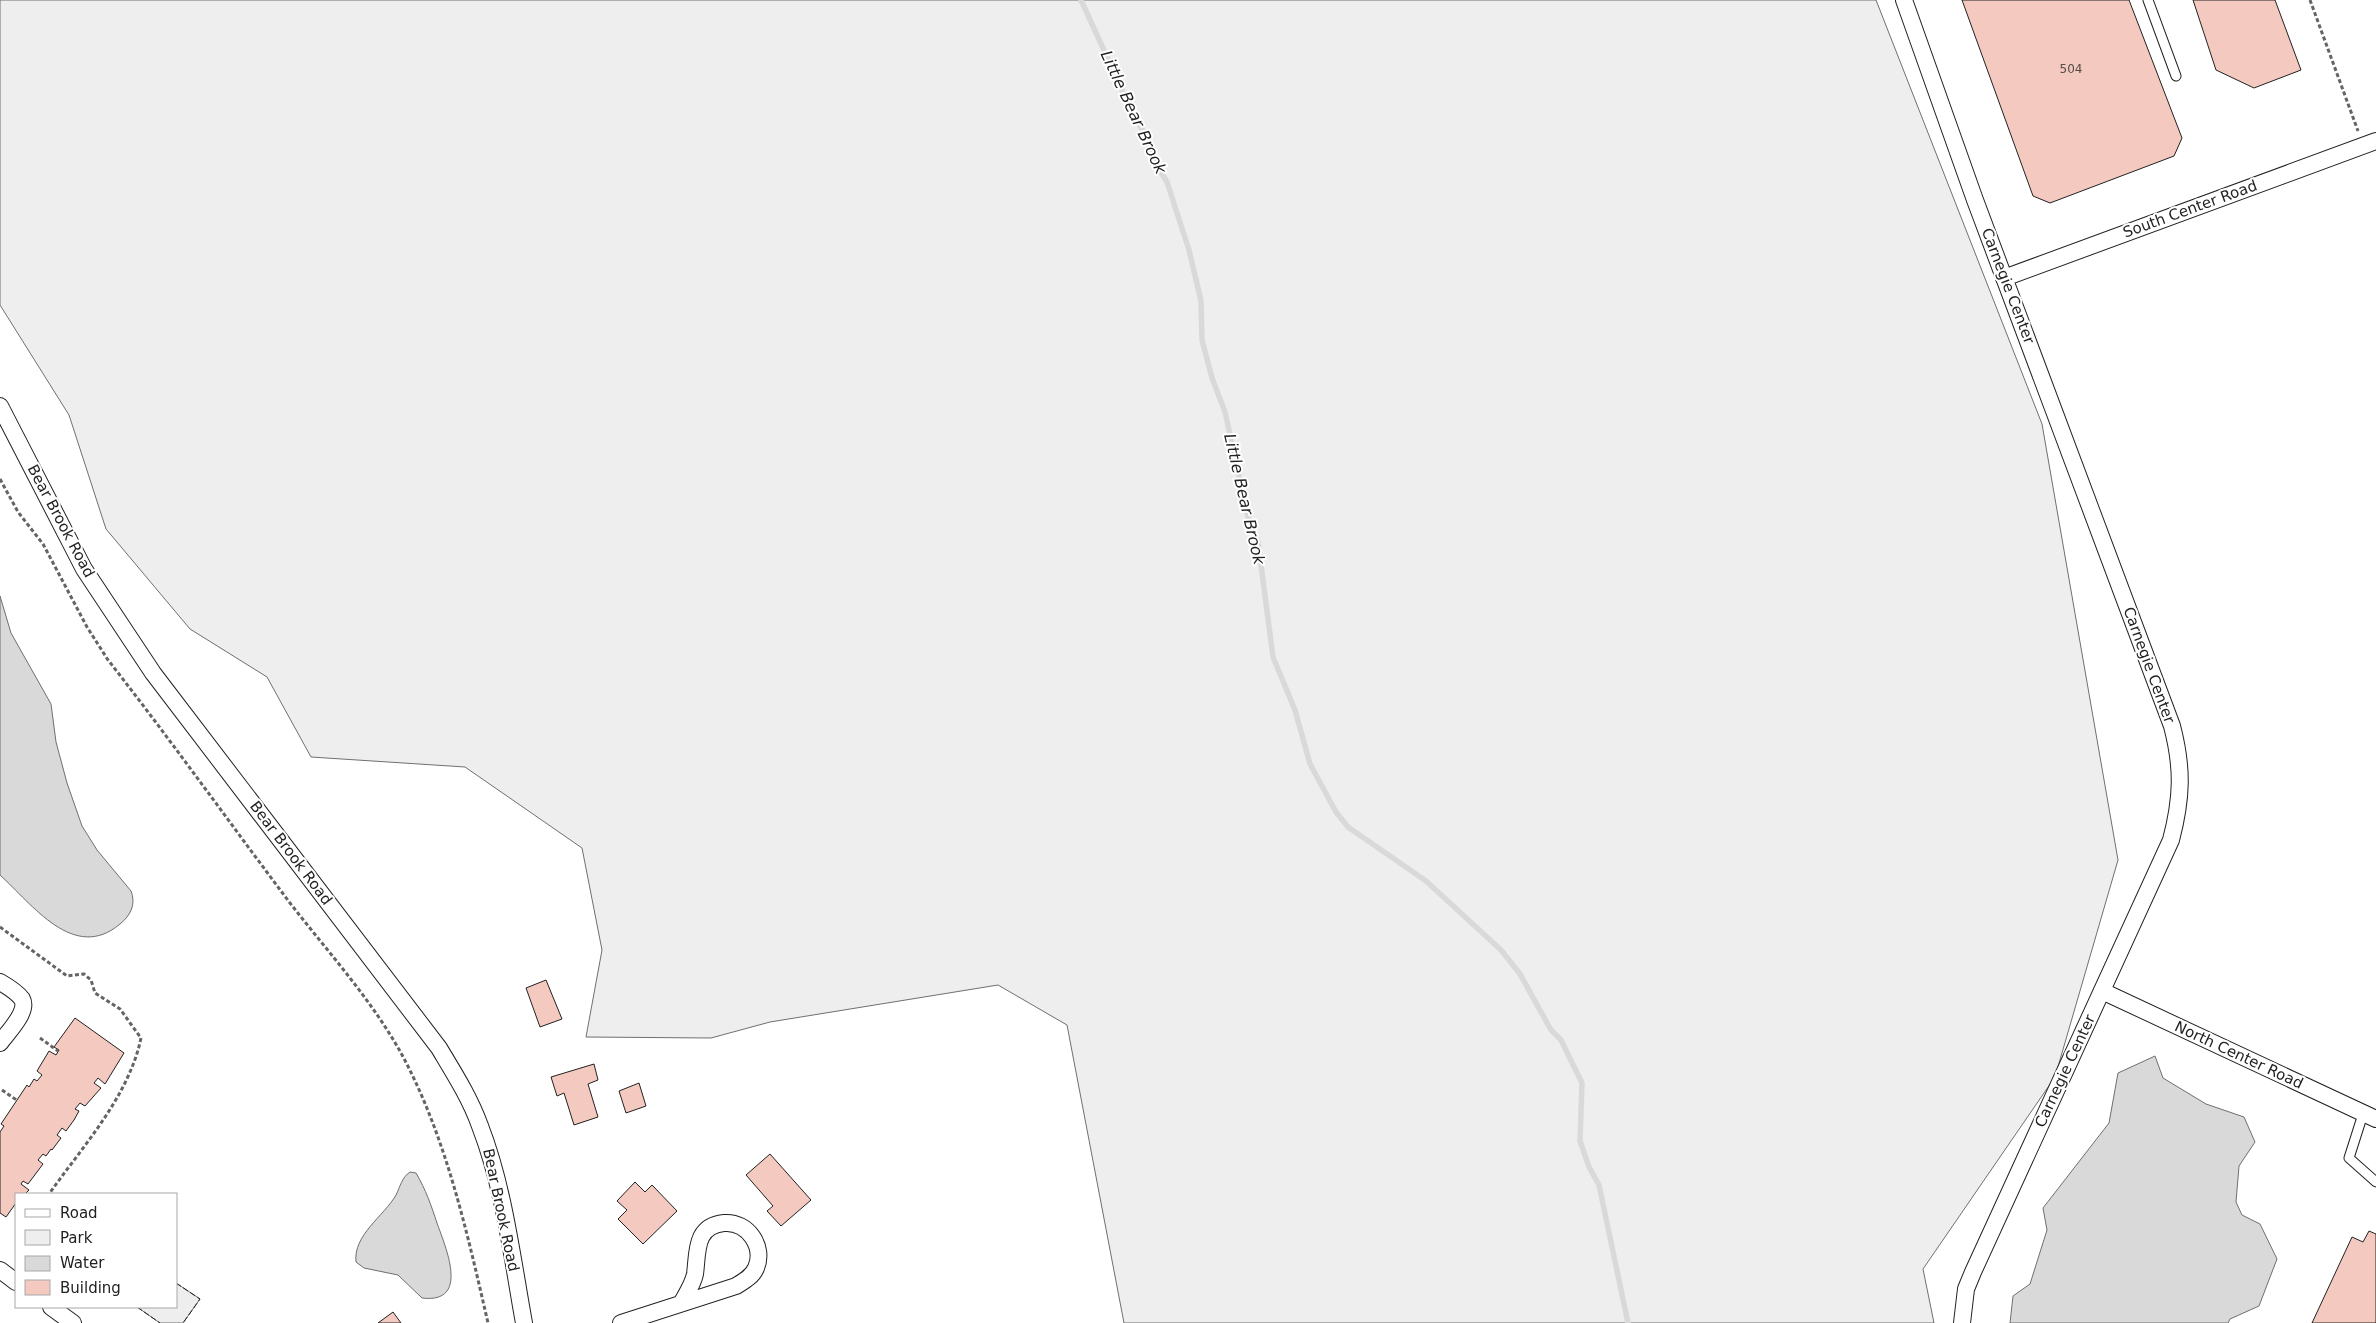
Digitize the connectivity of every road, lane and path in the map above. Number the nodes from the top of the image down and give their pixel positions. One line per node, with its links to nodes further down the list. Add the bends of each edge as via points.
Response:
1 (1904, 0): 7 (street, Carnegie Center)
2 (2148, 0): 4 (lane)
3 (2310, 0): 5 (path)
4 (2176, 76)
5 (2358, 132)
6 (2376, 141): 7 (street, South Center Road)
7 (2004, 278): 13 (street, Carnegie Center, via 2172,726 2179,755 2180,802 2171,840)
8 (0, 406): 9 (street, Bear Brook Road)
9 (6, 430): 28 (street, Bear Brook Road, via 84,569 153,673 439,1048 463,1088 480,1125 492,1163)
10 (0, 479): 27 (path, via 18,512 42,544 108,660 360,991 400,1052 418,1088 445,1158)
11 (0, 927): 21 (path, via 67,976 84,974 91,980 95,993 120,1009 142,1038 136,1061 125,1083)
12 (0, 982): 15 (street, via 19,996 24,1006)
13 (2102, 990): 19 (street, North Center Road); 30 (street, Carnegie Center, via 1973,1272 1966,1289)
14 (40, 1038): 16 (path)
15 (0, 1042)
16 (58, 1051)
17 (2, 1090): 18 (path)
18 (18, 1101)
19 (2370, 1117): 20 (lane, via 2349,1158)
20 (2376, 1182)
21 (50, 1193)
22 (0, 1270): 23 (street)
23 (15, 1281)
24 (682, 1302): 24 (street, via 736,1286 748,1279 759,1256 756,1242 749,1232 737,1225 724,1223 712,1227 702,1236 696,1248 695,1275); 29 (street)
25 (52, 1308): 26 (street)
26 (73, 1323)
27 (488, 1323)
28 (524, 1323)
29 (621, 1323)
30 (1962, 1323)

